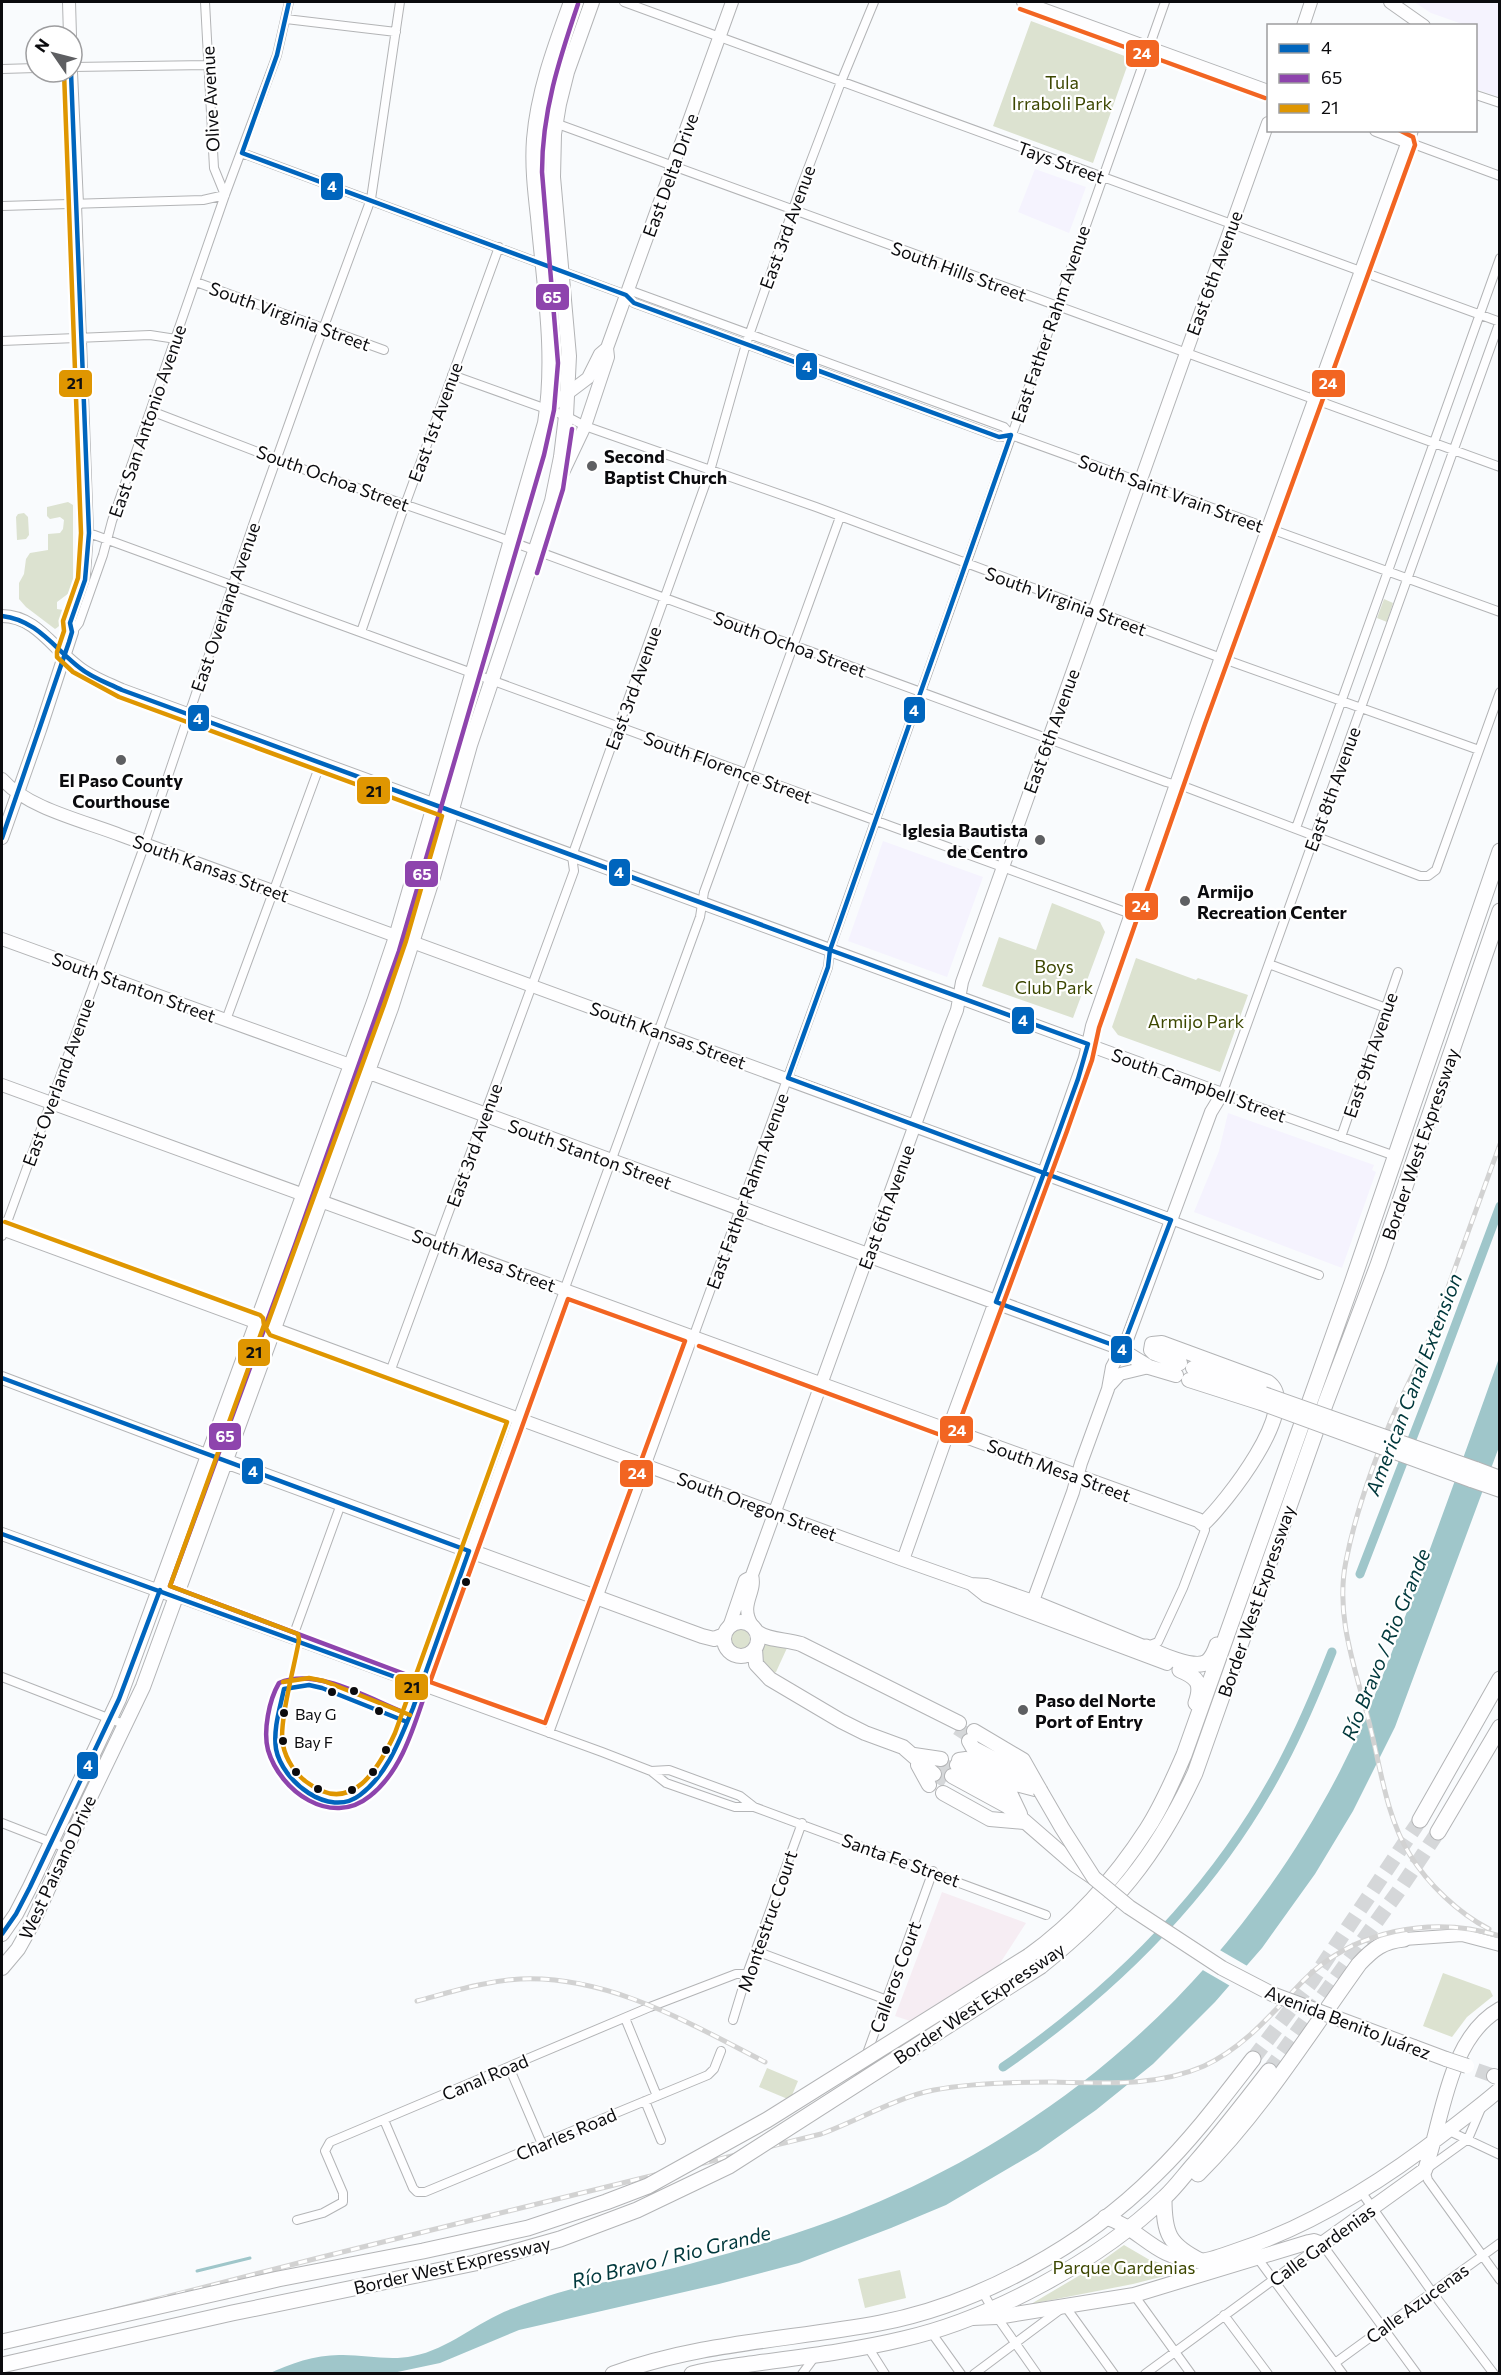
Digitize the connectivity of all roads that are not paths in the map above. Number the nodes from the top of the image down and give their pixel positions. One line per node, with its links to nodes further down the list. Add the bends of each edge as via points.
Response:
1 (69, 2): 15 (street)
2 (205, 2): 21 (street, Olive Avenue)
3 (289, 2): 14 (street, East San Antonio Avenue)
4 (400, 2): 18 (street, East Overland Avenue)
5 (571, 2): 46 (main road, West Paisano Drive, via 545,79 534,140)
6 (592, 2): 30 (main road, West Paisano Drive, via 567,72)
7 (624, 2): 19 (street, Tays Street)
8 (732, 2): 19 (street, East Delta Drive)
9 (873, 2): 25 (street, East 3rd Avenue)
10 (1023, 2): 20 (street)
11 (1165, 2): 20 (street, East Father Rahm Avenue)
12 (1311, 2): 16 (street)
13 (1389, 2): 17 (street)
14 (286, 19): 18 (street); 34 (street, East San Antonio Avenue)
15 (70, 24)
16 (1304, 24)
17 (1421, 24)
18 (396, 32): 39 (street, East Overland Avenue)
19 (720, 37): 25 (street, Tays Street); 35 (street, East Delta Drive)
20 (1148, 49): 27 (street); 36 (street, East Father Rahm Avenue)
21 (208, 65): 22 (street); 38 (street, Olive Avenue, via 214,168)
22 (84, 67)
23 (24, 68): 24 (street)
24 (2, 69)
25 (840, 82): 36 (street, Tays Street); 42 (street, East 3rd Avenue)
26 (72, 84): 40 (street)
27 (1267, 90)
28 (1477, 95): 29 (street)
29 (1500, 103)
30 (555, 123): 35 (street, South Hills Street); 47 (main road, West Paisano Drive, via 553,177)
31 (1267, 129): 43 (street, East 6th Avenue)
32 (1387, 132): 33 (street)
33 (1410, 136): 37 (street); 48 (street)
34 (242, 153): 38 (street, East San Antonio Avenue); 39 (street, South Saint Vrain Street)
35 (674, 165): 42 (street, South Hills Street); 50 (street, East Delta Drive)
36 (1102, 177): 43 (street, Tays Street); 51 (street, East Father Rahm Avenue)
37 (1500, 177)
38 (225, 195): 40 (street, via 203,200); 49 (street, East San Antonio Avenue)
39 (371, 199): 44 (street, South Saint Vrain Street); 54 (street, East Overland Avenue)
40 (77, 204): 41 (street); 56 (street)
41 (2, 206)
42 (793, 211): 51 (street, South Hills Street); 55 (street, East 3rd Avenue)
43 (1232, 225): 48 (street, Tays Street); 62 (street, East 6th Avenue)
44 (499, 247): 46 (street, South Saint Vrain Street); 63 (street, East 1st Avenue)
45 (1500, 258): 52 (street, East 8th Avenue)
46 (542, 263): 47 (street, South Saint Vrain Street); 66 (main road, West Paisano Drive, via 551,363)
47 (562, 271): 50 (street, South Saint Vrain Street); 64 (main road, West Paisano Drive, via 570,356)
48 (1360, 271): 52 (street, Tays Street); 65 (street)
49 (196, 282): 54 (street, South Virginia Street); 57 (street, East San Antonio Avenue)
50 (626, 295): 55 (street, South Saint Vrain Street, via 634,292); 59 (street, South Saint Vrain Street, via 634,303); 60 (street, East Delta Drive)
51 (1056, 307): 62 (street, South Hills Street); 70 (street, East Father Rahm Avenue)
52 (1479, 315): 53 (street, Tays Street); 71 (street, East 8th Avenue)
53 (1499, 322): 72 (street, East 8th Avenue)
54 (323, 328): 61 (street, South Virginia Street); 73 (street, East Overland Avenue)
55 (750, 334): 59 (street, East 3rd Avenue); 70 (street, South Saint Vrain Street, via 1004,427)
56 (81, 339): 57 (street, via 163,335); 58 (street); 81 (street)
57 (176, 339): 67 (street, East San Antonio Avenue)
58 (2, 341)
59 (746, 344): 70 (street, South Saint Vrain Street, via 999,437); 75 (street, East 3rd Avenue)
60 (607, 348): 64 (street, East Delta Drive, via 588,378); 69 (street, East Delta Drive, via 608,357)
61 (384, 350)
62 (1185, 353): 65 (street, South Hills Street); 76 (street, East 6th Avenue)
63 (452, 375): 66 (street, South Virginia Street); 78 (street, East 1st Avenue)
64 (569, 394): 66 (street, East Delta Drive); 68 (main road, West Paisano Drive)
65 (1314, 399): 71 (street, South Hills Street); 80 (street)
66 (547, 409): 68 (street, South Virginia Street); 83 (main road, West Paisano Drive)
67 (151, 411): 73 (street, South Ochoa Street); 82 (street, East San Antonio Avenue)
68 (566, 416): 69 (street, South Virginia Street); 77 (main road, West Paisano Drive)
69 (585, 426): 75 (street, South Virginia Street); 77 (street, East Delta Drive)
70 (1011, 435): 76 (street, South Saint Vrain Street); 85 (street, East Father Rahm Avenue)
71 (1434, 444): 72 (street, South Hills Street); 86 (street, East 8th Avenue)
72 (1453, 451): 74 (street, South Hills Street); 87 (street, East 8th Avenue)
73 (278, 458): 78 (street, South Ochoa Street); 88 (street, East Overland Avenue)
74 (1500, 467)
75 (710, 471): 79 (street, South Virginia Street); 89 (street, East 3rd Avenue)
76 (1139, 482): 80 (street, South Saint Vrain Street); 90 (street, East 6th Avenue)
77 (556, 487): 84 (main road, West Paisano Drive)
78 (405, 504): 83 (street, South Ochoa Street); 94 (street, East 1st Avenue)
79 (840, 517): 85 (street, South Virginia Street); 95 (street)
80 (1268, 529): 86 (street, South Saint Vrain Street); 97 (street)
81 (89, 533): 82 (street, South Florence Street); 93 (street, via 85,580 70,623)
82 (107, 538): 88 (street, South Florence Street); 93 (street, East San Antonio Avenue, via 79,623)
83 (512, 542): 84 (street, South Ochoa Street); 98 (main road, West Paisano Drive)
84 (536, 551): 89 (street, South Ochoa Street); 99 (main road, West Paisano Drive)
85 (967, 564): 90 (street, South Virginia Street); 100 (street, East Father Rahm Avenue)
86 (1388, 572): 87 (street, South Saint Vrain Street); 102 (street, East 8th Avenue)
87 (1407, 579): 91 (street, South Saint Vrain Street); 103 (street, East 8th Avenue)
88 (232, 585): 94 (street, South Florence Street); 104 (street, East Overland Avenue)
89 (666, 598): 95 (street, South Ochoa Street); 105 (street, East 3rd Avenue)
90 (1094, 610): 97 (street, South Virginia Street); 106 (street, East 6th Avenue)
91 (1500, 612)
92 (2, 616): 96 (street, South Campbell Street, via 30,623)
93 (72, 632): 96 (street, East San Antonio Avenue)
94 (361, 632): 98 (street, South Florence Street)
95 (793, 645): 100 (street, South Ochoa Street); 109 (street)
96 (64, 654): 104 (street, South Campbell Street, via 82,670 122,690); 112 (street, East San Antonio Avenue)
97 (1221, 658): 102 (street, South Virginia Street); 111 (street)
98 (471, 673): 99 (street, South Florence Street); 113 (main road, West Paisano Drive)
99 (490, 679): 105 (street, South Florence Street); 114 (main road, West Paisano Drive)
100 (922, 691): 106 (street, South Ochoa Street); 115 (street, East Father Rahm Avenue)
101 (1500, 692): 107 (street)
102 (1341, 701): 103 (street, South Virginia Street); 116 (street, East 8th Avenue)
103 (1361, 708): 107 (street, South Virginia Street); 117 (street, East 8th Avenue)
104 (189, 714): 108 (street, South Campbell Street); 119 (street, East Overland Avenue)
105 (619, 727): 109 (street, South Florence Street); 121 (street, East 3rd Avenue)
106 (1049, 738): 111 (street, South Ochoa Street); 122 (street, East 6th Avenue)
107 (1479, 750): 117 (street, South Ochoa Street, via 1436,870 1428,876)
108 (321, 762): 113 (street, South Campbell Street); 123 (street)
109 (747, 774): 115 (street, South Florence Street); 124 (street)
110 (2, 779): 112 (street)
111 (1176, 785): 116 (street, South Ochoa Street); 126 (street)
112 (17, 794): 118 (street, East San Antonio Avenue); 119 (street, South Kansas Street)
113 (433, 804): 114 (street, South Campbell Street); 127 (main road, West Paisano Drive)
114 (450, 811): 121 (street, South Campbell Street); 129 (main road, West Paisano Drive)
115 (876, 821): 122 (street, South Florence Street); 130 (street, East Father Rahm Avenue)
116 (1296, 828): 117 (street, South Ochoa Street)
117 (1316, 836): 131 (street, East 8th Avenue)
118 (2, 838)
119 (145, 844): 123 (street, South Kansas Street); 133 (street, East Overland Avenue)
120 (1500, 851): 149 (highway)
121 (572, 856): 124 (street, South Campbell Street); 134 (street, East 3rd Avenue, via 574,871)
122 (1003, 868): 126 (street, South Florence Street); 135 (street, East 6th Avenue)
123 (274, 891): 127 (street, South Kansas Street); 137 (street)
124 (703, 903): 130 (street, South Campbell Street); 138 (street)
125 (1500, 911): 226 (highway, Border West Expressway, via 1378,1265 1195,1773 1168,1826 1134,1876 1087,1926)
126 (1131, 914): 139 (street)
127 (396, 937): 129 (street, South Kansas Street); 140 (main road, West Paisano Drive)
128 (2, 939): 133 (street, South Stanton Street)
129 (413, 943): 134 (street, South Kansas Street); 141 (main road, West Paisano Drive)
130 (830, 949): 135 (street, South Campbell Street); 142 (street, East Father Rahm Avenue, via 828,967)
131 (1269, 964): 136 (street); 144 (street, East 8th Avenue)
132 (1398, 972): 136 (street, East 9th Avenue)
133 (97, 974): 137 (street, South Stanton Street); 145 (street, East Overland Avenue)
134 (532, 986): 138 (street, South Kansas Street); 146 (street, East 3rd Avenue)
135 (959, 997): 139 (street, South Campbell Street); 147 (street, East 6th Avenue)
136 (1386, 1008): 148 (street, East 9th Avenue)
137 (226, 1020): 140 (street, South Stanton Street)
138 (658, 1031): 142 (street, South Kansas Street); 150 (street)
139 (1088, 1044): 144 (street, South Campbell Street); 151 (street)
140 (351, 1065): 141 (main road, South Stanton Street); 152 (main road, West Paisano Drive)
141 (367, 1072): 146 (main road, South Stanton Street); 153 (main road, West Paisano Drive)
142 (788, 1078): 147 (street, South Kansas Street); 154 (street, East Father Rahm Avenue)
143 (2, 1084): 145 (street, South Mesa Street)
144 (1222, 1094): 148 (street, South Campbell Street); 155 (street, East 8th Avenue, via 1211,1112)
145 (51, 1102): 152 (street, South Mesa Street); 156 (street, East Overland Avenue)
146 (485, 1115): 150 (main road, South Stanton Street); 157 (street, East 3rd Avenue)
147 (915, 1126): 151 (street, South Kansas Street); 158 (street, East 6th Avenue)
148 (1341, 1137): 149 (street, South Campbell Street)
149 (1395, 1156): 174 (highway)
150 (610, 1161): 154 (main road, South Stanton Street); 160 (street)
151 (1044, 1173): 155 (street, South Kansas Street); 161 (street)
152 (304, 1194): 153 (street, South Mesa Street); 162 (main road, West Paisano Drive)
153 (321, 1200): 157 (street, South Mesa Street); 163 (main road, West Paisano Drive)
154 (741, 1208): 158 (main road, South Stanton Street); 164 (street, East Father Rahm Avenue)
155 (1171, 1220): 159 (street, South Kansas Street); 165 (street, East 8th Avenue)
156 (2, 1232): 162 (street, South Oregon Street)
157 (438, 1243): 160 (street, South Mesa Street); 167 (street, East 3rd Avenue)
158 (868, 1255): 161 (main road, South Stanton Street); 170 (street, East 6th Avenue)
159 (1319, 1275)
160 (564, 1289): 164 (street, South Mesa Street); 172 (street)
161 (996, 1302): 165 (main road, South Stanton Street); 173 (main road)
162 (258, 1322): 163 (street, South Oregon Street); 175 (main road, West Paisano Drive)
163 (273, 1328): 167 (street, South Oregon Street); 176 (main road, West Paisano Drive)
164 (694, 1338): 170 (street, South Mesa Street); 177 (street, East Father Rahm Avenue)
165 (1121, 1351): 166 (main road, South Stanton Street); 171 (street, East 8th Avenue, via 1112,1367)
166 (1149, 1367): 168 (main road, South Stanton Street); 171 (street, via 1120,1374)
167 (390, 1372): 172 (street, South Oregon Street)
168 (1184, 1372): 178 (main road, South Stanton Street, bridge); 184 (main road, South Stanton Street, via 1154,1353 1152,1344 1162,1343 1268,1382 1278,1395 1276,1414 1263,1444 1217,1511)
169 (2, 1378): 175 (street)
170 (821, 1384): 173 (street, South Mesa Street); 183 (street, East 6th Avenue)
171 (1108, 1389): 179 (street, East 8th Avenue)
172 (517, 1418): 177 (street, South Oregon Street); 186 (street)
173 (949, 1430): 179 (main road, South Mesa Street); 187 (street)
174 (1300, 1430): 196 (highway, via 1277,1476 1215,1652 1209,1660 1192,1664); 215 (highway, Border West Expressway, via 1184,1755)
175 (209, 1456): 176 (main road); 189 (main road, West Paisano Drive)
176 (224, 1461): 182 (main road); 190 (main road, West Paisano Drive)
177 (647, 1466): 183 (street, South Oregon Street); 191 (street, East Father Rahm Avenue)
178 (1474, 1475): 180 (main road); 181 (main road)
179 (1077, 1477): 184 (main road, South Mesa Street); 192 (street, East 8th Avenue)
180 (1500, 1478)
181 (1500, 1490)
182 (341, 1504): 186 (main road); 195 (street)
183 (775, 1512): 187 (street, South Oregon Street); 188 (street, East 6th Avenue)
184 (1203, 1524): 196 (street, via 1205,1530 1169,1622 1158,1642)
185 (2, 1534): 189 (street, Santa Fe Street)
186 (469, 1551): 191 (main road); 201 (street)
187 (903, 1560): 192 (street, South Oregon Street, via 971,1584 987,1585)
188 (751, 1577): 193 (street, East 6th Avenue, via 754,1583 746,1609); 194 (street, East 6th Avenue, via 745,1580)
189 (160, 1590): 190 (street, Santa Fe Street); 202 (main road, West Paisano Drive)
190 (176, 1597): 195 (street, Santa Fe Street); 204 (main road, West Paisano Drive)
191 (599, 1597): 194 (main road, via 708,1638 719,1638); 206 (street, East Father Rahm Avenue)
192 (1031, 1607): 196 (street, South Oregon Street); 198 (street, South Oregon Street)
193 (754, 1629): 194 (main road, via 739,1622); 197 (main road, via 758,1641); 203 (main road, via 768,1638 801,1644)
194 (727, 1631): 197 (main road, via 726,1647 733,1655 744,1656)
195 (292, 1639): 201 (street, Santa Fe Street)
196 (1146, 1647)
197 (755, 1649): 208 (main road, via 760,1669 780,1687)
198 (1180, 1670): 215 (highway, via 1198,1679 1199,1694)
199 (2, 1677): 202 (street)
200 (1500, 1679): 212 (highway)
201 (420, 1686): 206 (street, Santa Fe Street)
202 (110, 1718): 204 (street); 217 (main road, West Paisano Drive)
203 (956, 1724)
204 (126, 1725): 218 (main road, West Paisano Drive)
205 (1500, 1727): 216 (highway)
206 (549, 1733): 209 (street, Santa Fe Street)
207 (971, 1736): 210 (main road, via 1023,1760)
208 (914, 1755): 208 (main road, via 935,1771)
209 (651, 1771): 211 (street, Santa Fe Street, via 666,1783 726,1804); 211 (street, Santa Fe Street, via 669,1770 740,1796)
210 (1040, 1790): 220 (main road, bridge); 220 (main road, via 1012,1783 966,1759 952,1776 1007,1806)
211 (754, 1807): 214 (street, Santa Fe Street)
212 (1420, 1820)
213 (2, 1823): 217 (street)
214 (802, 1823): 219 (street, Santa Fe Street); 225 (street, Montestruc Court)
215 (1148, 1829): 226 (highway, Border West Expressway, via 1118,1870)
216 (1438, 1832)
217 (50, 1842): 218 (street); 222 (main road, West Paisano Drive, via 27,1894)
218 (66, 1848): 227 (main road, West Paisano Drive, via 33,1924)
219 (933, 1871): 221 (street, Santa Fe Street); 229 (street, Calleros Court)
220 (1094, 1878): 236 (main road, Avenida Benito Juárez, bridge, via 1129,1907 1222,1968 1272,1994)
221 (1047, 1915)
222 (2, 1934)
223 (1404, 1939): 224 (street, via 1462,1935); 252 (highway, via 1384,1942 1368,1953 1214,2157 1182,2188)
224 (1500, 1945)
225 (756, 1951): 228 (street, Montestruc Court); 229 (street)
226 (1035, 1961): 272 (highway, Border West Expressway, bridge, via 767,2120 648,2186 606,2202 516,2231 278,2279); 278 (highway, Border West Expressway, bridge, via 729,2166 637,2211 560,2239 475,2263)
227 (2, 1968)
228 (747, 1974): 231 (street, Canal Road, via 736,1974); 232 (street, Montestruc Court)
229 (887, 2000): 239 (street, Calleros Court)
230 (1500, 2009): 244 (main road, via 1478,2026 1466,2043)
231 (626, 2018): 235 (street, Canal Road); 240 (street)
232 (733, 2020)
233 (721, 2052): 240 (street, Charles Road, via 708,2075)
234 (1252, 2059): 254 (highway, via 1179,2151)
235 (509, 2067): 243 (street, Canal Road); 248 (street)
236 (1472, 2068)
237 (1269, 2071): 252 (highway)
238 (1498, 2081): 242 (main road)
239 (860, 2082)
240 (657, 2096): 241 (street, Charles Road)
241 (645, 2101): 246 (street); 248 (street, Charles Road)
242 (1483, 2103): 244 (main road); 245 (street)
243 (384, 2120): 248 (street, Charles Road, via 417,2192); 255 (street, Canal Road, via 328,2144 325,2151 343,2193 342,2202)
244 (1443, 2126): 245 (street); 247 (main road)
245 (1468, 2139): 249 (street); 250 (street, Calle Gardenias)
246 (661, 2140)
247 (1434, 2142): 250 (main road); 251 (main road, Calle Gardenias)
248 (542, 2144)
249 (1500, 2155)
250 (1425, 2170): 253 (main road, Calle Gardenias); 260 (street, via 1428,2180)
251 (1362, 2193): 253 (street); 259 (main road, Calle Gardenias)
252 (1166, 2196): 256 (highway); 261 (highway, via 1166,2228 1171,2240 1181,2251)
253 (1374, 2208): 257 (main road, Calle Gardenias); 265 (street)
254 (1105, 2217): 256 (main road, Calle Gardenias); 264 (highway, via 1056,2251)
255 (297, 2220)
256 (1128, 2228): 261 (main road, Calle Gardenias, via 1160,2251 1179,2259); 268 (highway)
257 (1322, 2244): 259 (main road, via 1309,2242); 262 (street, Calle Gardenias); 270 (street)
258 (1500, 2244): 260 (street, Calle Azucenas)
259 (1254, 2251): 261 (main road, Calle Gardenias); 262 (street); 266 (main road)
260 (1482, 2256): 263 (street); 265 (street, Calle Azucenas)
261 (1201, 2261)
262 (1273, 2280): 269 (street, Calle Gardenias); 277 (street)
263 (1500, 2280)
264 (982, 2291): 268 (street); 281 (highway, via 881,2323 749,2340 666,2356)
265 (1432, 2292): 270 (street, Calle Azucenas); 279 (street)
266 (1134, 2295): 267 (main road); 275 (street)
267 (1065, 2306): 268 (main road); 273 (street); 287 (street)
268 (994, 2313): 271 (highway); 273 (street)
269 (1224, 2315): 275 (street, Calle Gardenias); 290 (street)
270 (1383, 2327): 277 (street, Calle Azucenas); 292 (street)
271 (931, 2332): 274 (highway); 284 (street)
272 (2, 2342)
273 (1014, 2343): 285 (street); 286 (street)
274 (868, 2347): 276 (highway); 283 (street)
275 (1175, 2352): 288 (street, Calle Gardenias); 289 (street)
276 (816, 2355): 280 (street); 282 (highway)
277 (1335, 2363): 291 (street)
278 (2, 2365)
279 (1494, 2371)
280 (806, 2372)
281 (613, 2373)
282 (692, 2373)
283 (885, 2373)
284 (961, 2373)
285 (974, 2373)
286 (1037, 2373)
287 (1114, 2373)
288 (1145, 2373)
289 (1191, 2373)
290 (1268, 2373)
291 (1343, 2373)
292 (1417, 2373)

